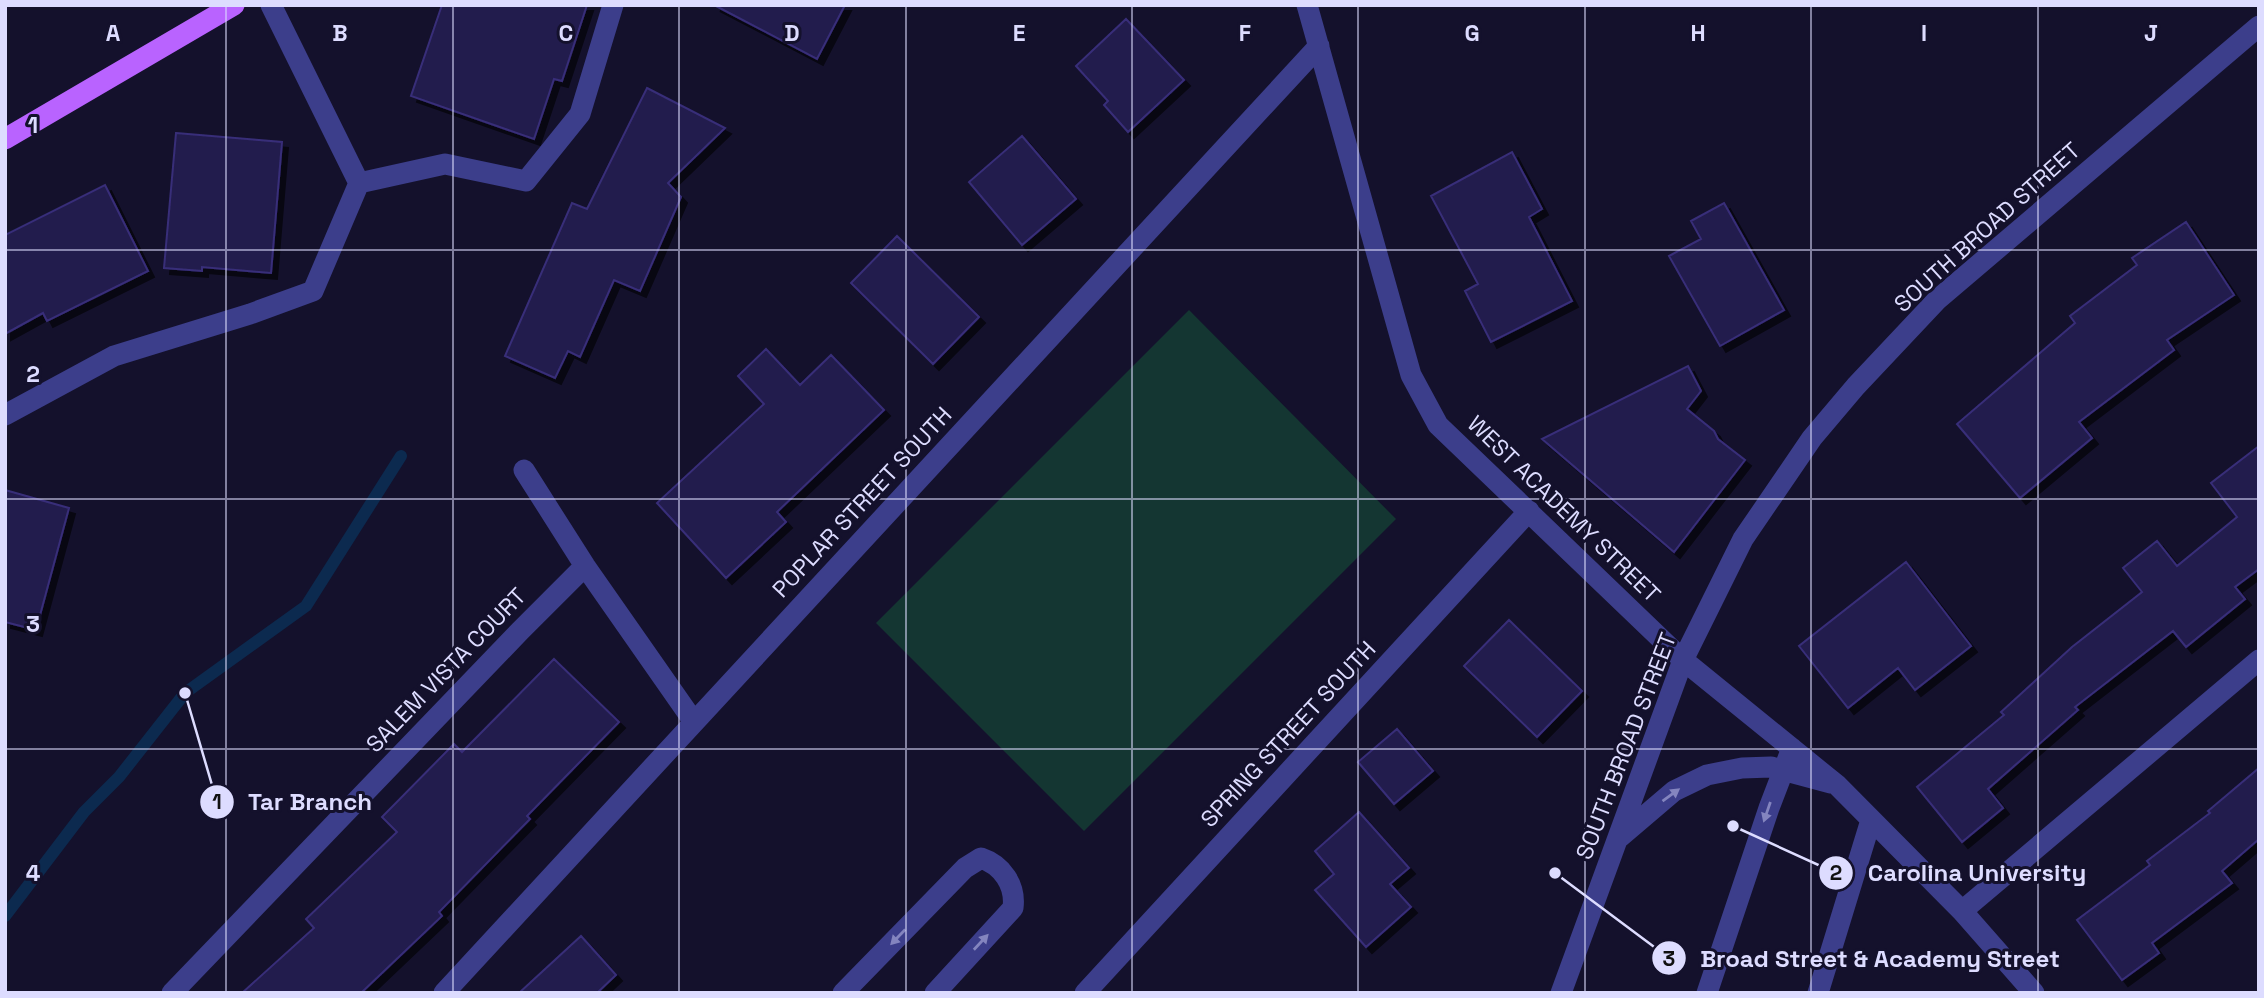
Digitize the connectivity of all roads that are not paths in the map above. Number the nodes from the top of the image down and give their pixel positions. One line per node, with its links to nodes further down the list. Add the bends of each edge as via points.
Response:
1 (234, 5): 7 (main road)
2 (271, 5): 8 (street)
3 (613, 5): 8 (street, via 580,114 526,181 445,164)
4 (1307, 5): 6 (street, WEST ACADEMY STREET)
5 (2259, 26): 13 (street, SOUTH BROAD STREET, via 1937,300 1856,386 1812,438 1743,539)
6 (1318, 46): 11 (street, WEST ACADEMY STREET, via 1411,376 1438,425); 15 (street, POPLAR STREET SOUTH)
7 (5, 139)
8 (359, 183): 9 (street, via 313,291 114,356)
9 (5, 415)
10 (524, 470): 12 (street)
11 (1530, 511): 13 (street, WEST ACADEMY STREET); 26 (street, SPRING STREET SOUTH)
12 (584, 566): 15 (street); 22 (street, SALEM VISTA COURT)
13 (1683, 660): 16 (street, WEST ACADEMY STREET); 20 (street, SOUTH BROAD STREET)
14 (2259, 660): 21 (street)
15 (694, 722): 23 (street, POPLAR STREET SOUTH)
16 (1792, 748): 17 (street); 18 (street, WEST ACADEMY STREET)
17 (1782, 770): 18 (street); 20 (street, one-way to 17, via 1674,791 1707,775 1742,768); 28 (street, one-way to 28)
18 (1837, 785): 19 (street, WEST ACADEMY STREET)
19 (1871, 820): 21 (street, WEST ACADEMY STREET); 29 (street)
20 (1619, 839): 27 (street, SOUTH BROAD STREET)
21 (1962, 911): 30 (street, WEST ACADEMY STREET)
22 (172, 993)
23 (444, 993)
24 (843, 993): 25 (street, one-way to 24, via 1013,908 1006,876 993,862 981,858 965,868)
25 (935, 993)
26 (1085, 993)
27 (1561, 993)
28 (1707, 993)
29 (1818, 993)
30 (2034, 993)

